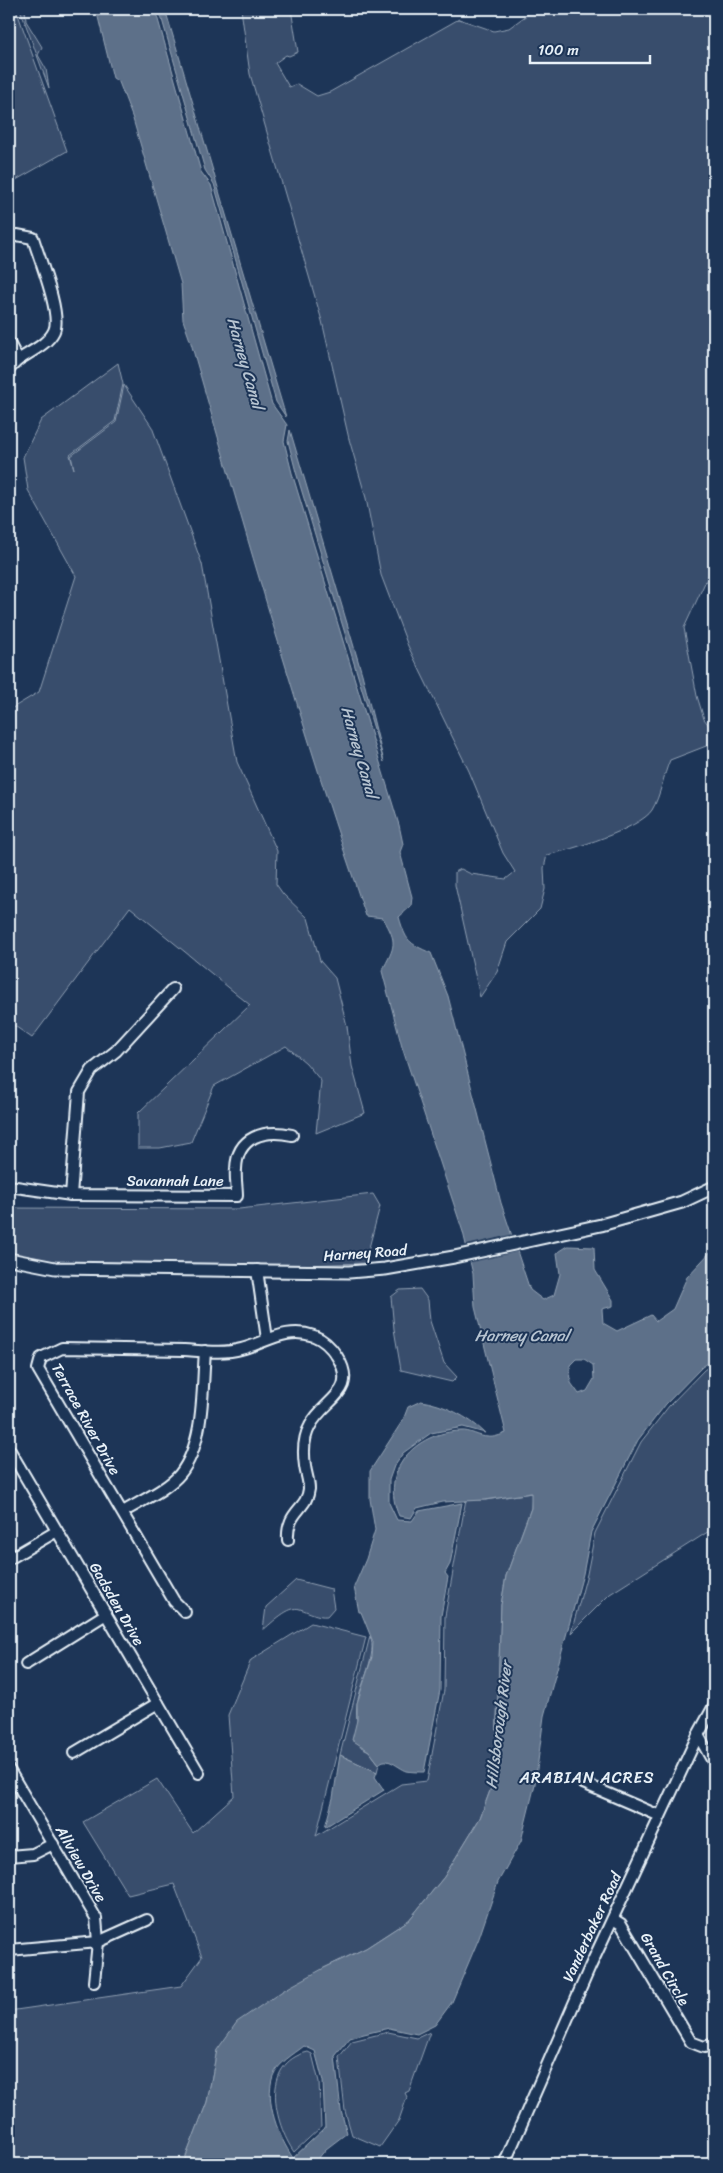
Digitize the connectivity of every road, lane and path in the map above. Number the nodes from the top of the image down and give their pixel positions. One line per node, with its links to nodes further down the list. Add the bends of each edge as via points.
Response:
1 (9, 240): 3 (street, via 17,235 33,238 57,315 55,331)
2 (9, 343): 3 (street)
3 (18, 360): 4 (street)
4 (9, 369)
5 (173, 989): 9 (street, via 116,1051 92,1070 79,1092)
6 (292, 1135): 9 (street, Savannah Lane, via 275,1131 257,1135 242,1148 236,1167 237,1196)
7 (9, 1186): 9 (street, Savannah Lane)
8 (714, 1187): 11 (street, Harney Road, via 673,1205 601,1225 454,1257 349,1272)
9 (71, 1195)
10 (9, 1259): 11 (street, Harney Road, via 54,1268)
11 (257, 1270): 12 (street)
12 (267, 1339): 13 (street, Terrace River Drive, via 240,1350); 17 (street, Terrace River Drive, via 282,1333 314,1336 336,1355 343,1369 344,1384 319,1411 305,1438 309,1490 289,1524)
13 (205, 1351): 15 (street, via 198,1433 192,1455 180,1475); 15 (street, Terrace River Drive, via 62,1348 41,1358 38,1369)
14 (9, 1449): 16 (street, Gadsden Drive)
15 (122, 1512): 19 (street, Terrace River Drive, via 174,1601)
16 (56, 1531): 18 (street); 20 (street, Gadsden Drive)
17 (288, 1540)
18 (9, 1559)
19 (185, 1612)
20 (106, 1614): 21 (street); 22 (street, Gadsden Drive)
21 (26, 1664)
22 (158, 1703): 25 (street); 28 (street, Gadsden Drive)
23 (714, 1706): 24 (street, Vanderbaker Road)
24 (698, 1735): 26 (street); 30 (street, Vanderbaker Road)
25 (74, 1753)
26 (714, 1763)
27 (9, 1770): 31 (street, Allview Drive)
28 (199, 1773)
29 (583, 1783): 30 (street)
30 (660, 1816): 33 (street, Vanderbaker Road)
31 (53, 1844): 32 (street, via 33,1854); 35 (street, Allview Drive, via 96,1918)
32 (9, 1856)
33 (613, 1919): 38 (street, Grand Circle, via 621,1924 689,2039 700,2047); 39 (street, Vanderbaker Road)
34 (147, 1920): 35 (street)
35 (98, 1942): 36 (street); 37 (street, Allview Drive)
36 (9, 1950)
37 (94, 1982)
38 (714, 2044)
39 (504, 2164)

